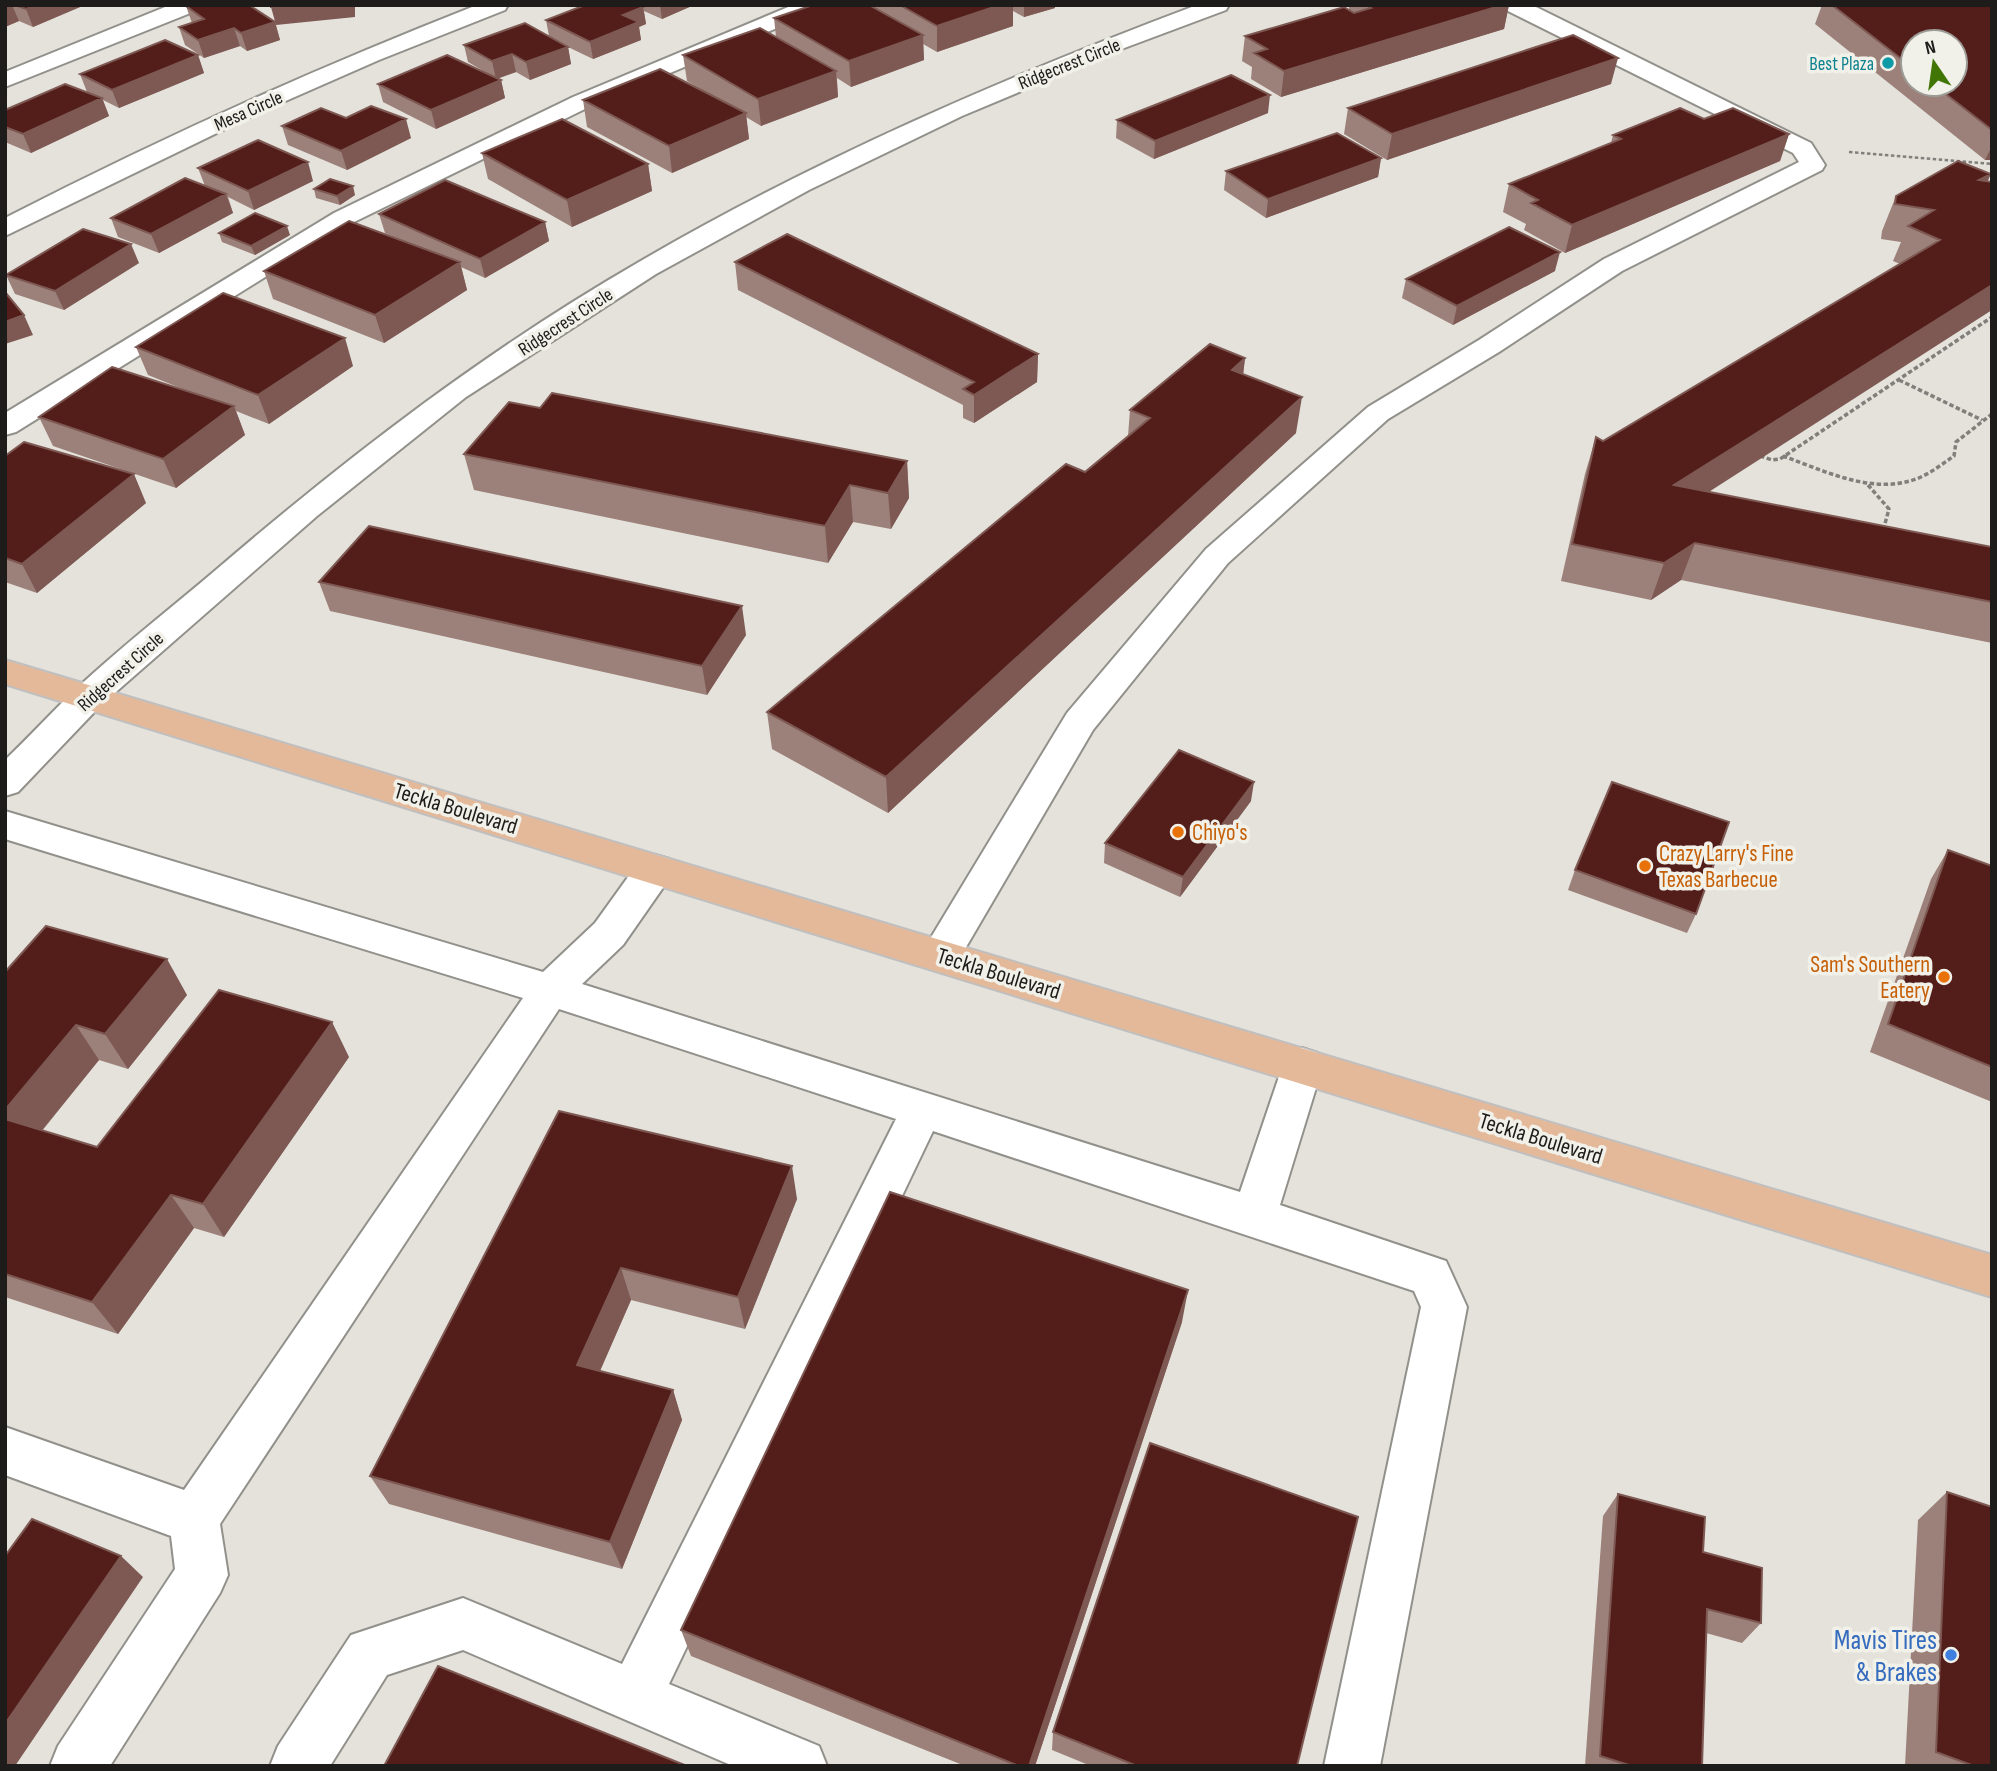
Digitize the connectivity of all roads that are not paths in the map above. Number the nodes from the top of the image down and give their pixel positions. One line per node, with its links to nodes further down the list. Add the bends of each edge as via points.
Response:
1 (190, 5): 6 (street)
2 (497, 5): 7 (street, Mesa Circle, via 176,142)
3 (812, 5): 8 (street, via 581,102 343,218)
4 (1218, 5): 10 (street, Ridgecrest Circle, via 954,111 800,185 647,268 456,391 306,509)
5 (1520, 6): 14 (street, via 1802,148 1813,165 1613,265 1377,414 1217,556 1080,722)
6 (5, 80)
7 (5, 228)
8 (5, 426)
9 (5, 672): 10 (main road, Teckla Boulevard)
10 (89, 697): 11 (street, Ridgecrest Circle); 13 (main road, Teckla Boulevard)
11 (5, 783)
12 (5, 825): 15 (street)
13 (655, 869): 14 (main road, Teckla Boulevard); 15 (street, via 609,934)
14 (942, 955): 16 (main road, Teckla Boulevard)
15 (550, 990): 17 (street); 21 (street)
16 (1302, 1065): 18 (street); 19 (main road, Teckla Boulevard)
17 (922, 1109): 18 (street); 22 (street)
18 (1254, 1216): 26 (street, via 1430,1276 1444,1307)
19 (1992, 1276)
20 (5, 1451): 21 (street)
21 (194, 1519): 23 (street, via 202,1574)
22 (635, 1696): 24 (street, via 463,1624 370,1654); 25 (street)
23 (78, 1766)
24 (298, 1766)
25 (799, 1766)
26 (1352, 1766)

